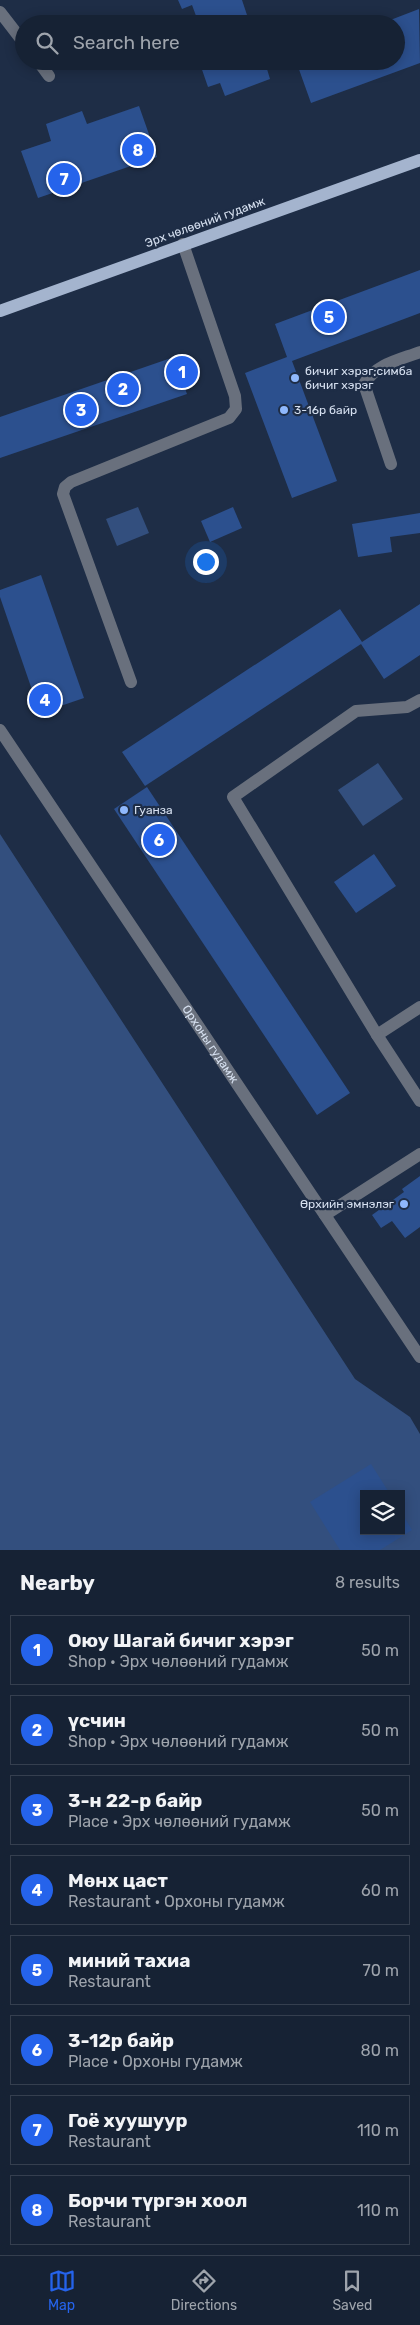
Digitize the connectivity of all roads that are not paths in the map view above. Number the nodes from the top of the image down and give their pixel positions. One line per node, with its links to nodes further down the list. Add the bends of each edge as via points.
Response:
1 (0, 12): 2 (street)
2 (15, 31)
3 (45, 70): 4 (street)
4 (49, 76)
5 (420, 160): 6 (main road, Эрх чөлөөний гудамж)
6 (183, 244): 7 (main road, Эрх чөлөөний гудамж); 10 (street, via 235,396 236,409 229,418 71,482 65,486 63,494)
7 (0, 311)
8 (420, 352): 9 (street, via 383,365 370,374 364,384)
9 (391, 464)
10 (131, 682)
11 (420, 700): 14 (street, via 407,707 356,712 233,797)
12 (2, 737): 17 (street, Орхоны гудамж)
13 (420, 1007): 14 (street)
14 (377, 1035): 15 (street)
15 (420, 1101)
16 (420, 1154): 17 (street)
17 (325, 1215): 18 (street, Орхоны гудамж)
18 (420, 1357)

